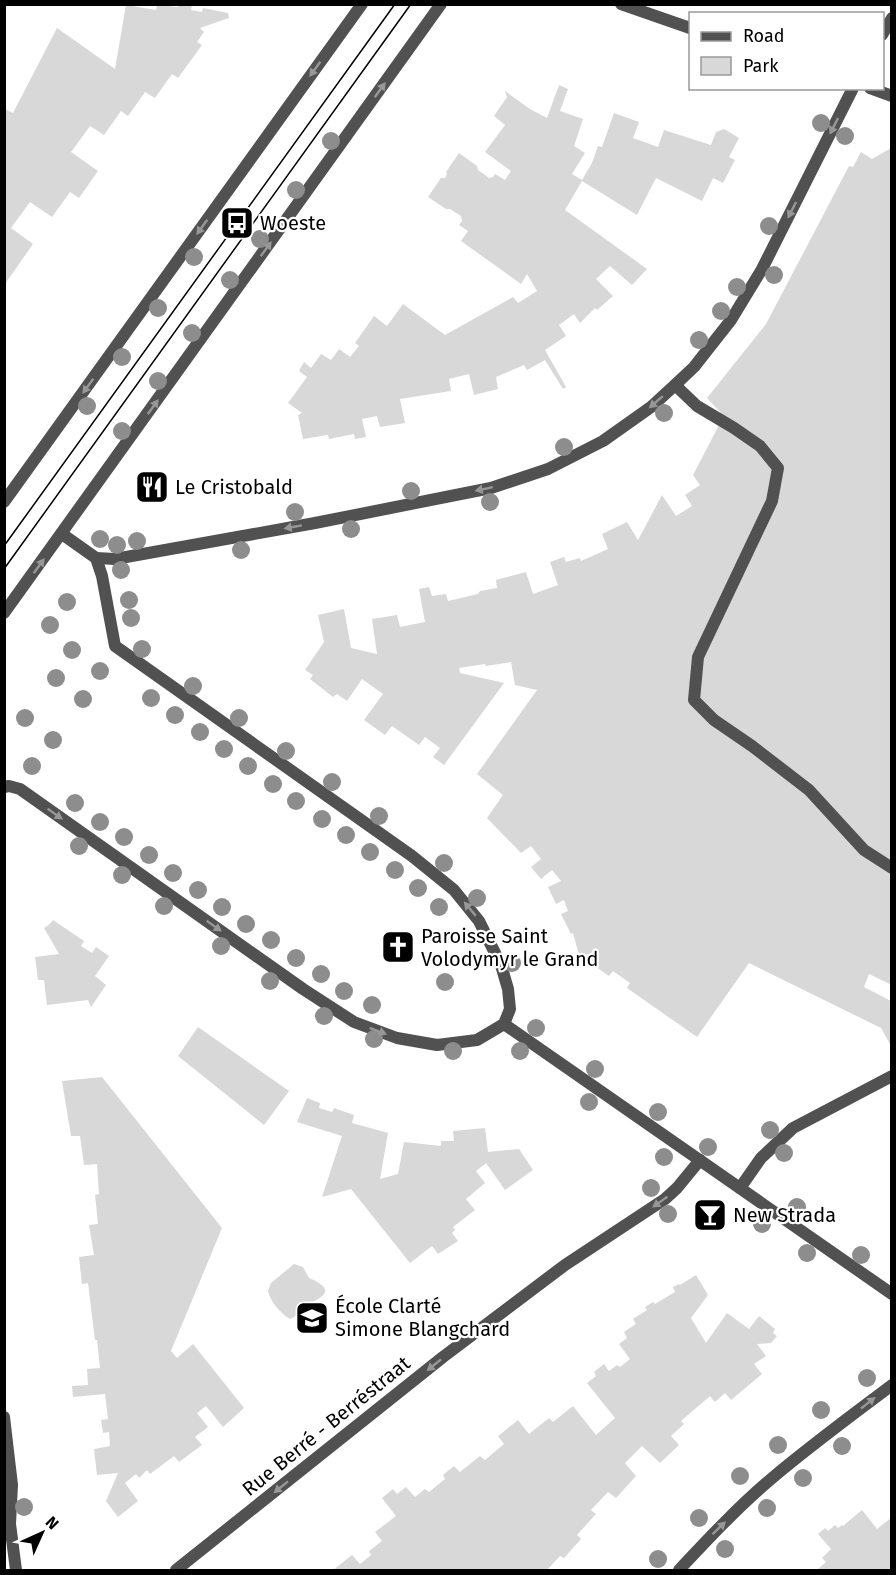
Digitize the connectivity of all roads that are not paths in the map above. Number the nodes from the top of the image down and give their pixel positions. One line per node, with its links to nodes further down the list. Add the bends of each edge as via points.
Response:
1 (362, 4): 9 (street, one-way to 9)
2 (441, 4): 10 (street, one-way to 2)
3 (621, 4): 4 (street)
4 (689, 28)
5 (852, 90): 8 (street, one-way to 8, via 747,295 713,344)
6 (875, 90): 7 (street)
7 (891, 96)
8 (675, 385): 11 (street, one-way to 11, via 603,441 548,469 491,488 115,559); 14 (street, via 697,406 760,446 778,468 772,501 698,657 694,700 714,720 809,790 864,850)
9 (4, 502)
10 (62, 534): 11 (street); 12 (street, one-way to 10)
11 (96, 558): 15 (street, one-way to 11, via 510,1009 501,965 479,921 454,890 412,856 115,646)
12 (4, 613)
13 (4, 787): 15 (street, one-way to 15, via 20,789 354,1022 397,1038 437,1045 477,1040)
14 (891, 868)
15 (504, 1024): 17 (street)
16 (891, 1076): 18 (street, via 793,1128 761,1158)
17 (700, 1160): 18 (street); 23 (street, Rue Berré - Berréstraat, one-way to 23, via 665,1199 555,1272)
18 (740, 1188): 19 (street)
19 (891, 1294)
20 (891, 1385): 24 (street, one-way to 20, via 770,1481)
21 (4, 1417): 22 (street)
22 (16, 1570)
23 (176, 1570)
24 (679, 1570)

